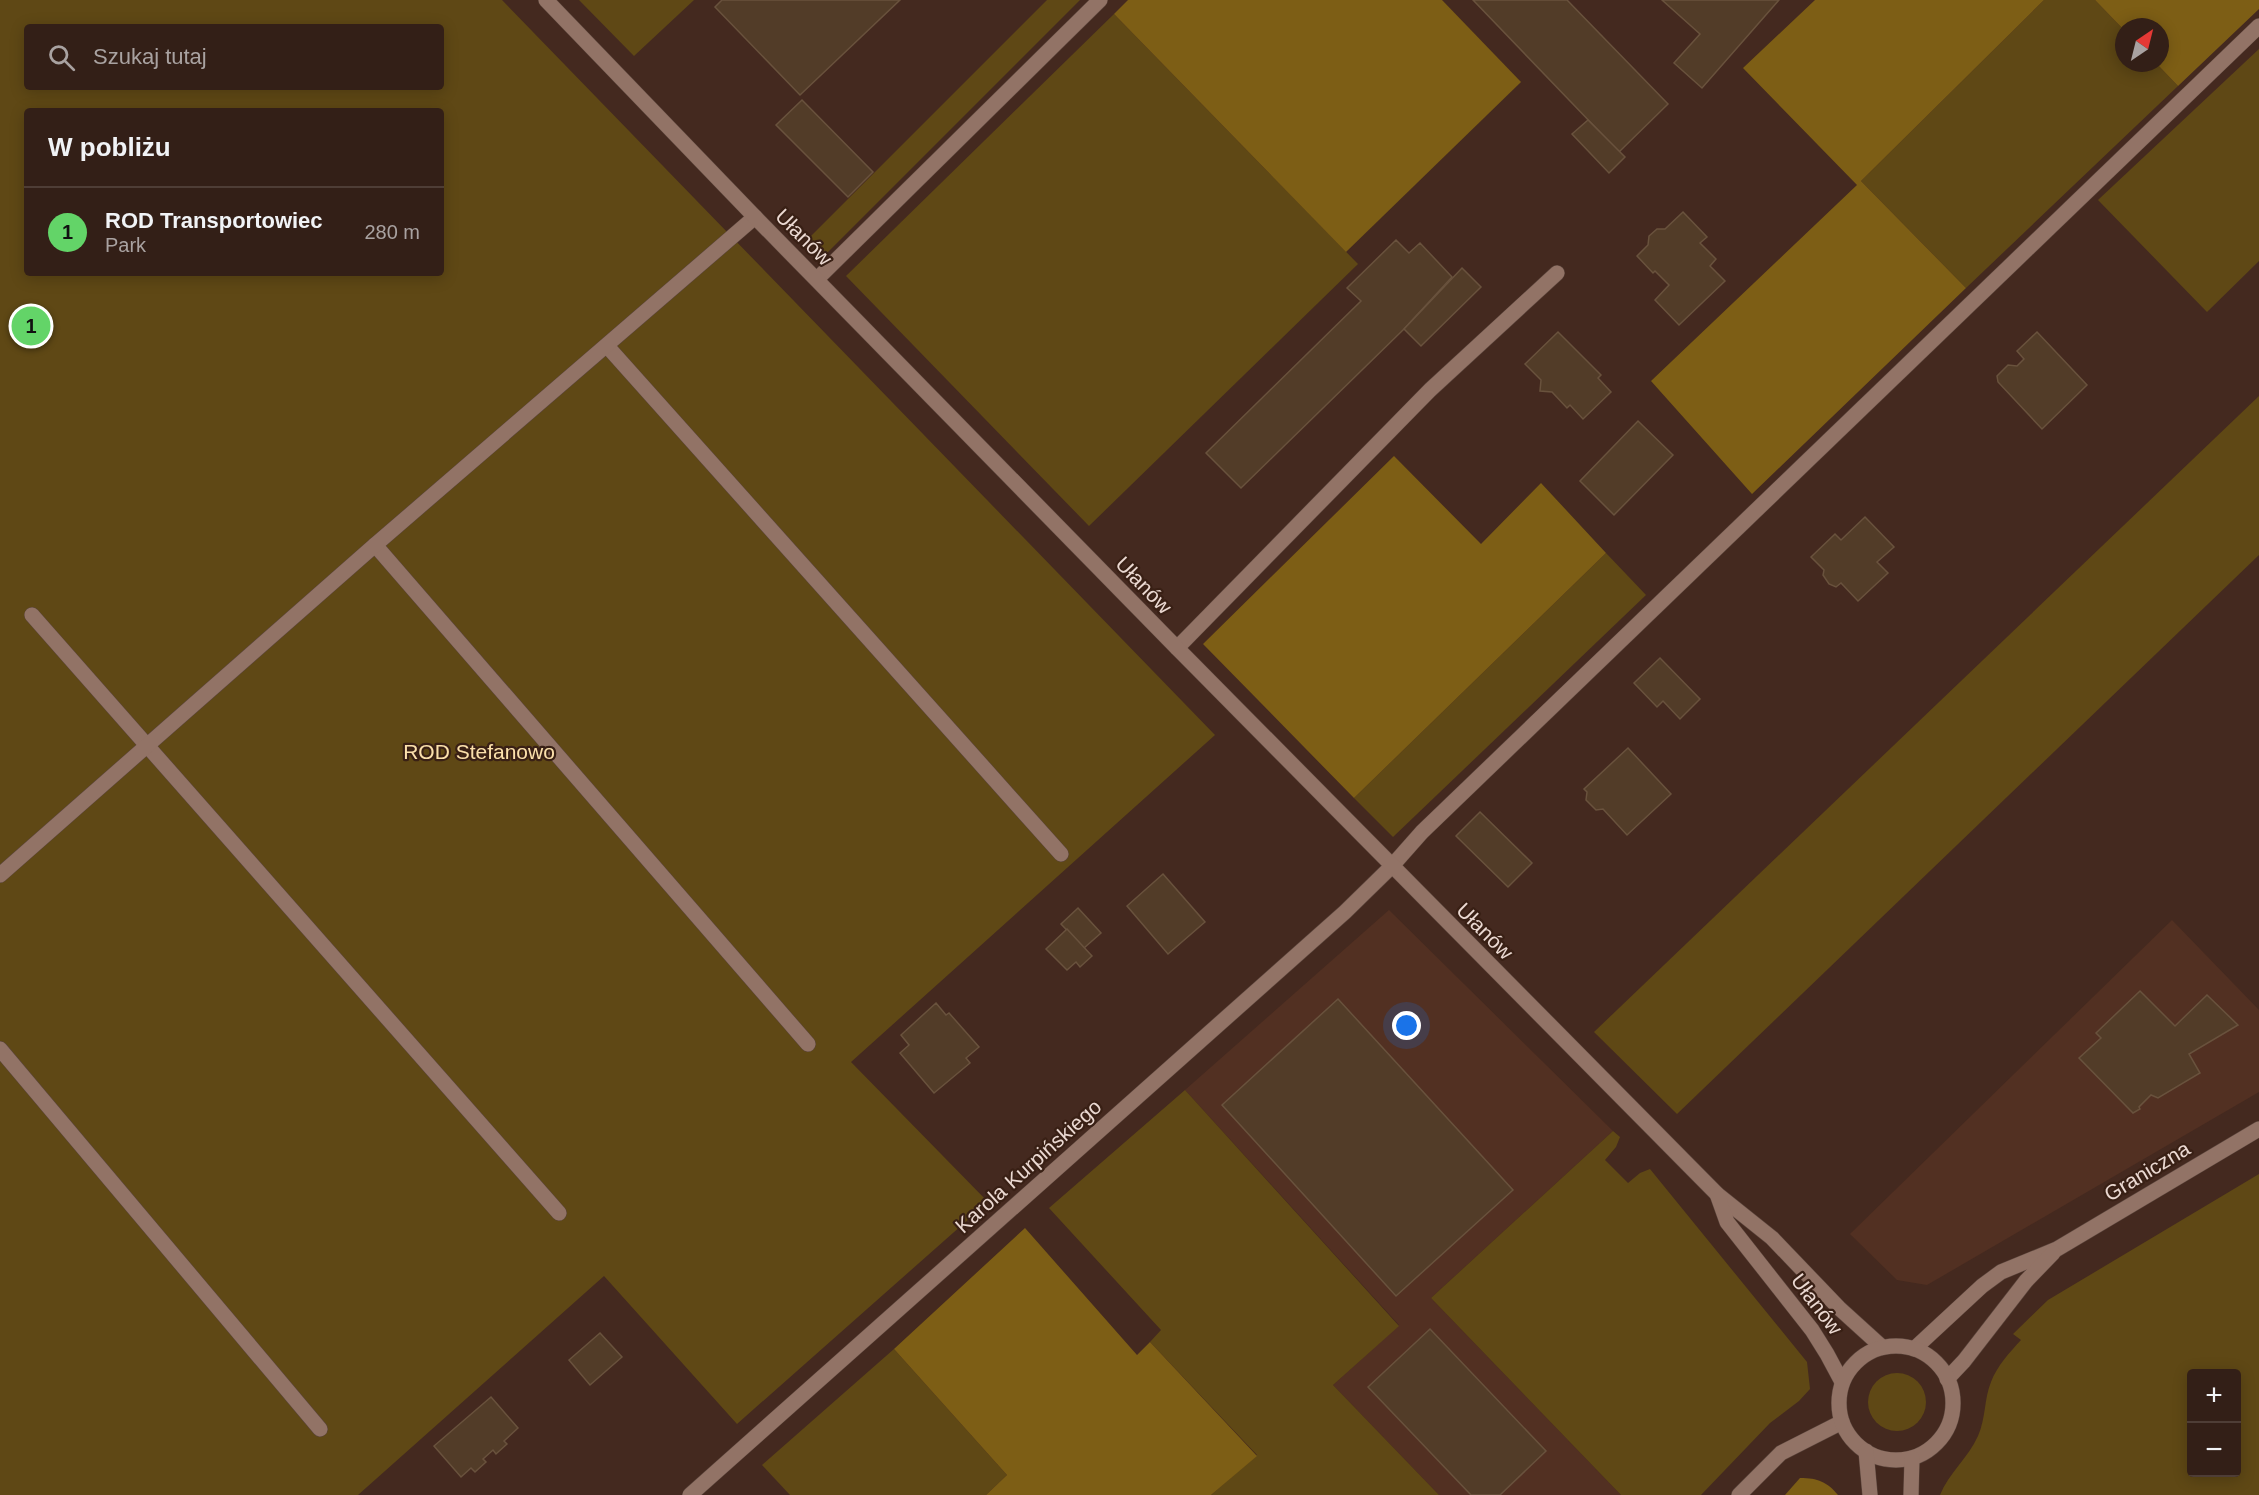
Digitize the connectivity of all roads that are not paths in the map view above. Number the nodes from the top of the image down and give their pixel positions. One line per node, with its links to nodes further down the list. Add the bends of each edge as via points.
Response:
1 (546, 0): 4 (street, Ułanów)
2 (1100, 0): 6 (street)
3 (2259, 26): 13 (street, Karola Kurpińskiego, via 1422,832)
4 (755, 217): 6 (street, Ułanów); 7 (street)
5 (1557, 273): 10 (street, via 1430,390)
6 (817, 279): 10 (street, Ułanów)
7 (607, 346): 8 (street); 12 (street)
8 (375, 545): 11 (street); 15 (street)
9 (32, 615): 11 (street)
10 (1177, 648): 13 (street, Ułanów)
11 (147, 744): 14 (street); 19 (street)
12 (1061, 854)
13 (1391, 867): 18 (street, Ułanów); 29 (street, Karola Kurpińskiego, via 1337,920)
14 (0, 875)
15 (808, 1044)
16 (0, 1049): 26 (street)
17 (2259, 1129): 20 (street, Graniczna)
18 (1717, 1194): 21 (street, Ułanów, via 1772,1238); 24 (street, Ułanów, via 1727,1222 1812,1330)
19 (559, 1213)
20 (2057, 1249): 22 (street, Graniczna, via 2001,1272); 23 (street, Graniczna)
21 (1882, 1347): 22 (street); 24 (street, via 1858,1360)
22 (1914, 1349): 23 (street, via 1932,1359)
23 (1947, 1379): 28 (street, via 1953,1403 1947,1427 1933,1446)
24 (1842, 1382): 25 (street)
25 (1842, 1422): 27 (street, via 1848,1434); 30 (street, via 1781,1453)
26 (320, 1429)
27 (1866, 1451): 28 (street, via 1888,1459); 31 (street)
28 (1912, 1458): 32 (street)
29 (690, 1495)
30 (1739, 1495)
31 (1870, 1495)
32 (1911, 1495)

